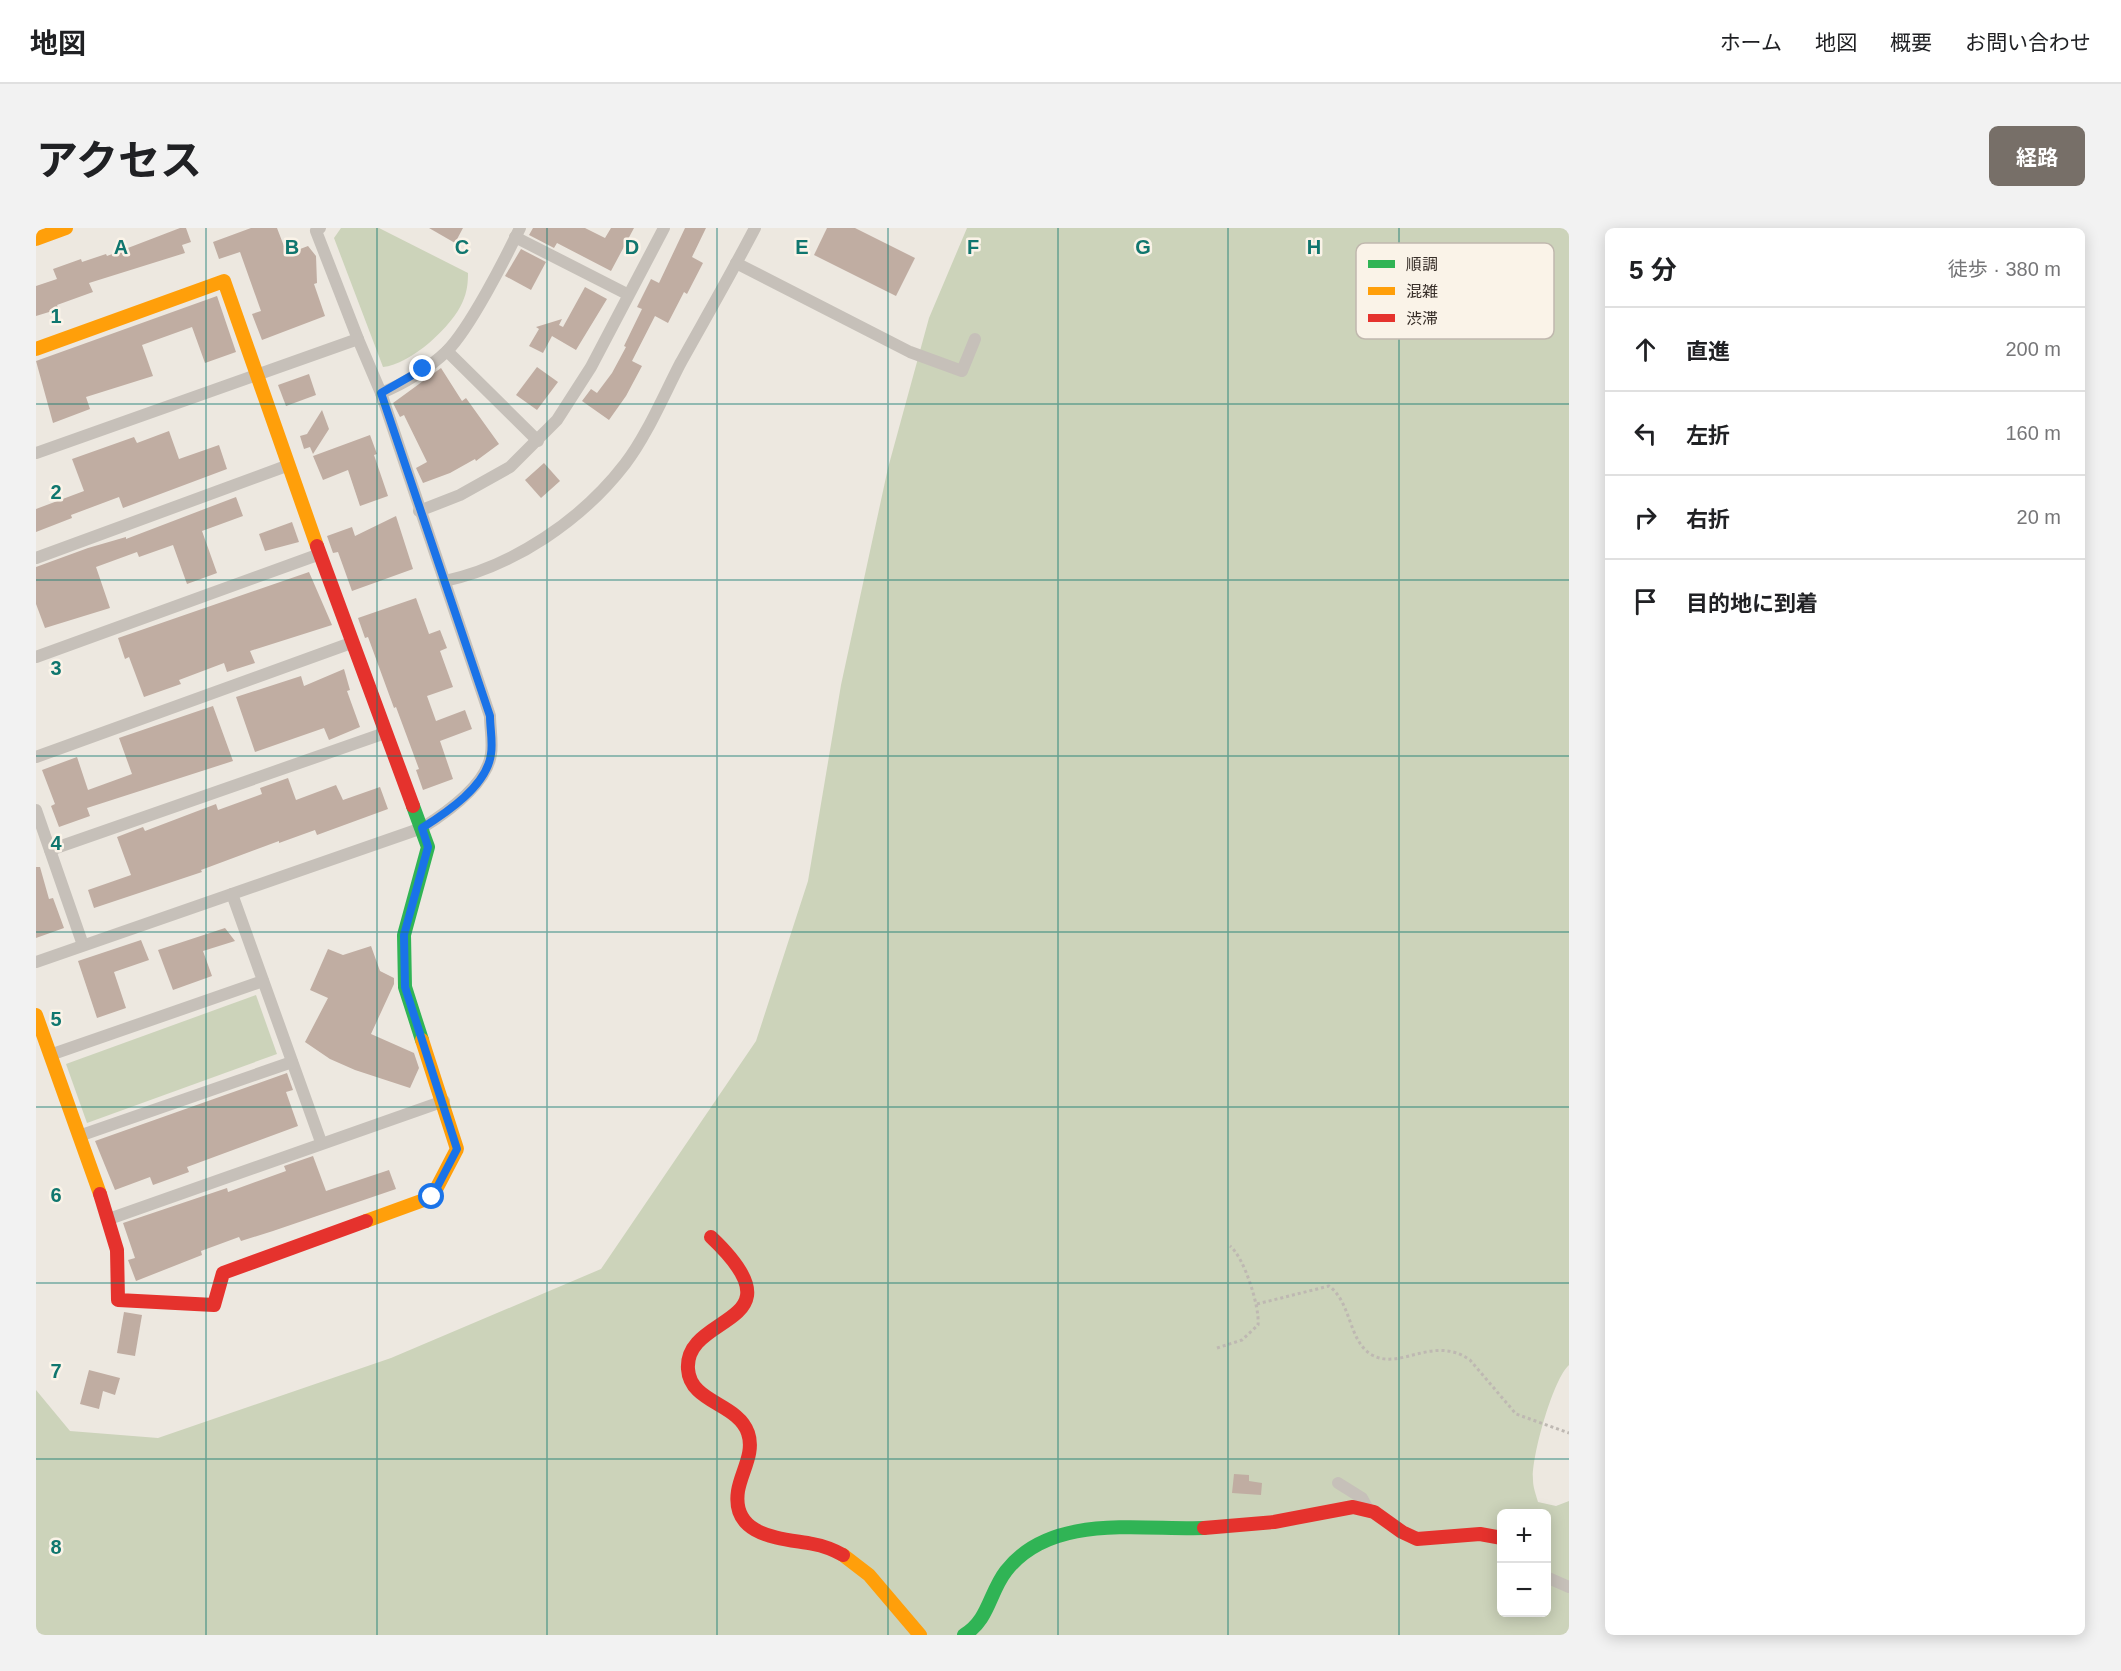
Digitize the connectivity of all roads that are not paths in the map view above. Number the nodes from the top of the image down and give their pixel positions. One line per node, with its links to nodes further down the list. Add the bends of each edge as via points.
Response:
1 (66, 228): 6 (street)
2 (320, 228): 9 (street, via 316,231)
3 (664, 228): 8 (street)
4 (755, 228): 7 (street)
5 (518, 232): 8 (street); 12 (street, via 463,331)
6 (36, 239)
7 (736, 263): 10 (street, via 910,352 962,371); 21 (street, via 626,462 594,499 557,529 510,556)
8 (627, 294): 15 (street, via 591,367 557,420)
9 (358, 339): 13 (street); 14 (street)
10 (975, 339)
11 (36, 349): 13 (street, via 224,281)
12 (447, 351): 14 (street); 15 (street)
13 (257, 374): 16 (street); 17 (street)
14 (381, 393): 18 (street)
15 (538, 441): 18 (street, via 500,472 460,495)
16 (36, 453)
17 (289, 465): 19 (street); 20 (street)
18 (419, 511): 21 (street)
19 (320, 554): 22 (street); 23 (street)
20 (36, 558)
21 (445, 582): 27 (street, via 490,716 491,756 476,785 449,811)
22 (351, 644): 24 (street); 25 (street)
23 (36, 657)
24 (385, 733): 27 (street); 28 (street)
25 (36, 757)
26 (36, 810): 28 (street)
27 (422, 828): 29 (street); 36 (street, via 428,847 404,935 405,987)
28 (50, 850): 30 (street)
29 (232, 894): 30 (street); 32 (street)
30 (83, 945): 31 (street)
31 (36, 962)
32 (263, 981): 34 (street); 35 (street)
33 (36, 1015): 34 (street)
34 (50, 1055): 37 (street)
35 (292, 1062): 37 (street); 38 (street)
36 (444, 1101): 38 (street); 39 (street, via 457,1149 432,1197 223,1273 214,1305 118,1300 117,1250)
37 (80, 1136): 39 (street)
38 (321, 1142): 39 (street)
39 (109, 1219)
40 (711, 1237): 46 (street, via 740,1264 747,1294 741,1308 691,1350 688,1374 693,1386 738,1417 749,1434 749,1455 737,1489 744,1519 768,1538 816,1544 851,1560)
41 (1338, 1483): 42 (street, via 1362,1498)
42 (1368, 1509): 43 (street, via 1417,1539 1433,1540 1460,1533); 47 (street, via 1344,1506 1294,1520 1250,1526 1089,1530 1052,1537 1009,1569 984,1620 976,1630)
43 (1497, 1537)
44 (1551, 1579): 45 (street)
45 (1569, 1587)
46 (920, 1635)
47 (964, 1635)

